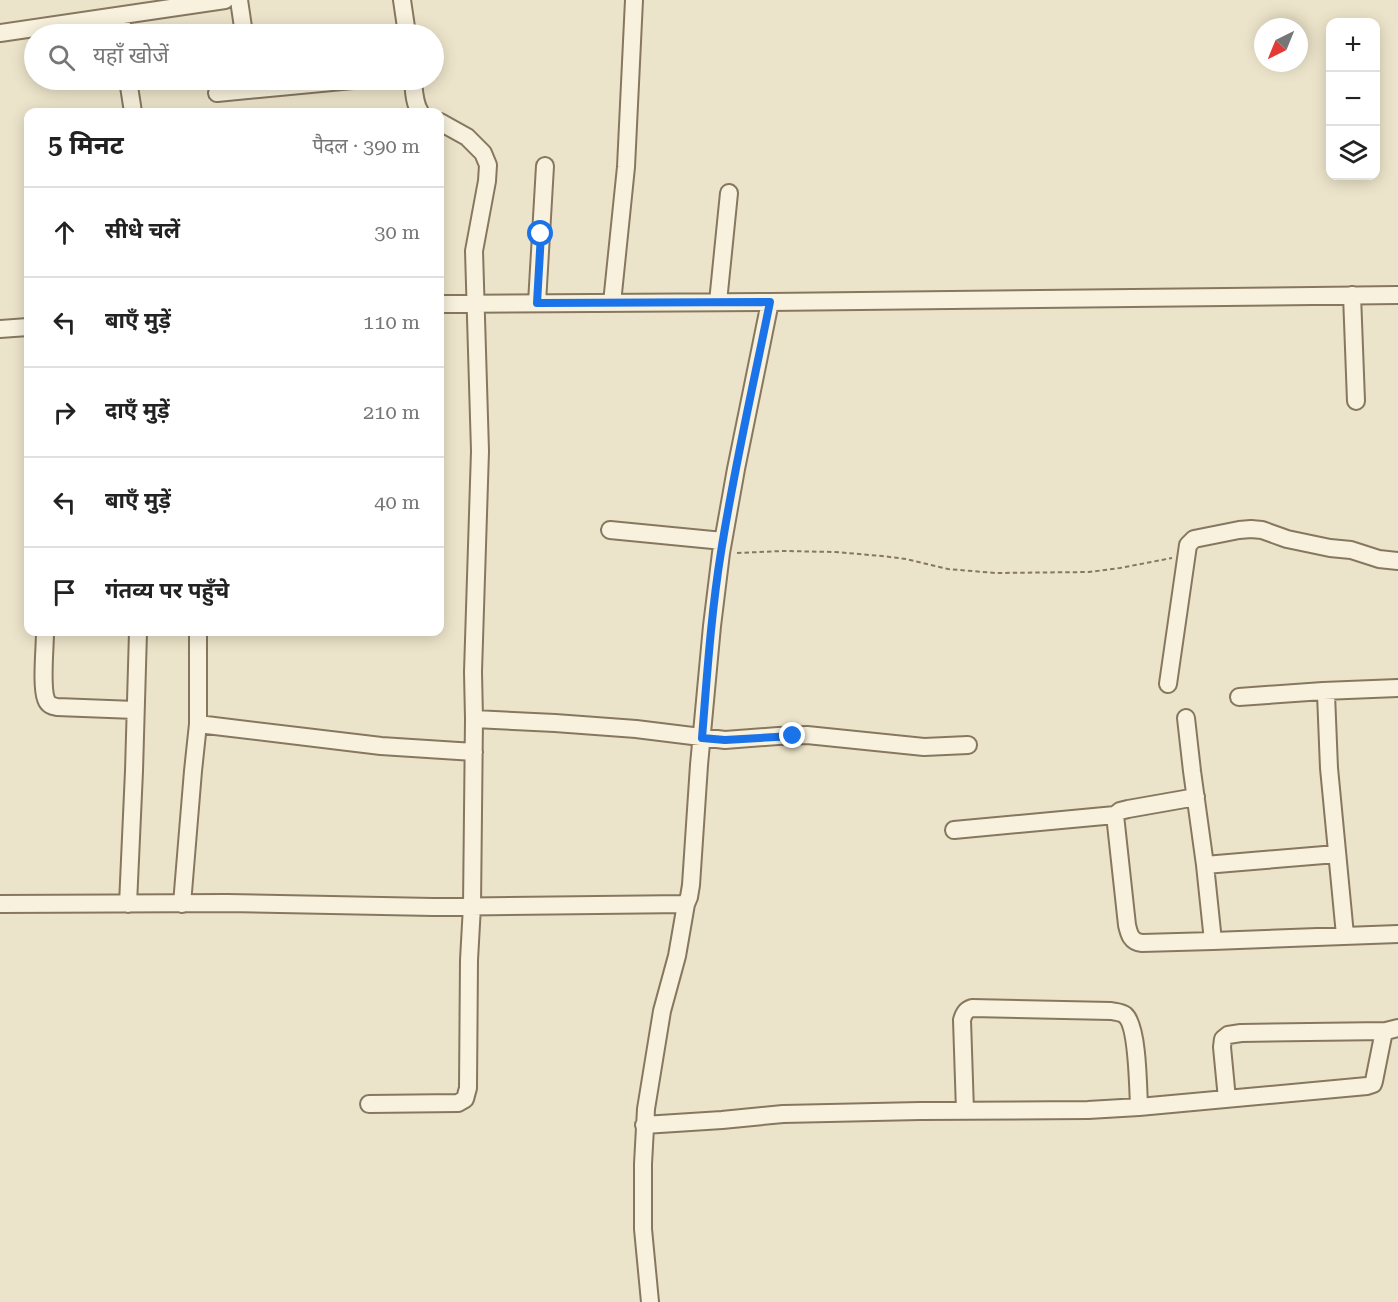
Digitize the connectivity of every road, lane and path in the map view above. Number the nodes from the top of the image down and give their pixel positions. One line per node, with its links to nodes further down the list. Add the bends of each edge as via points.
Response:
1 (225, 0): 5 (street)
2 (239, 0): 8 (street)
3 (402, 0): 9 (street)
4 (634, 0): 26 (street, via 626,167)
5 (121, 16): 6 (street); 7 (street)
6 (64, 24)
7 (122, 24)
8 (243, 24)
9 (406, 24)
10 (24, 30): 11 (street)
11 (0, 33)
12 (130, 90): 16 (street)
13 (230, 90): 15 (street)
14 (414, 90): 17 (street)
15 (217, 93)
16 (132, 108)
17 (417, 108)
18 (444, 124): 24 (street, via 467,137 483,153 488,165 474,251)
19 (545, 166): 25 (street)
20 (729, 193): 27 (street)
21 (1352, 295): 22 (street); 23 (street); 31 (street)
22 (1398, 295)
23 (770, 302): 27 (street); 33 (street)
24 (477, 303): 25 (street); 28 (street); 45 (street, via 480,451)
25 (537, 303): 26 (street)
26 (612, 303): 27 (street)
27 (718, 303)
28 (444, 304)
29 (24, 327): 30 (street)
30 (0, 329)
31 (1356, 401)
32 (610, 530): 33 (street)
33 (722, 547): 34 (path, via 882,556 948,569 996,573 1089,572); 47 (street)
34 (1187, 555): 35 (street, via 1188,544 1194,539 1251,529); 39 (street)
35 (1398, 561)
36 (45, 636): 43 (street, via 44,688 49,704)
37 (138, 636): 43 (street)
38 (198, 636): 46 (street)
39 (1168, 684)
40 (1398, 688): 41 (street)
41 (1323, 691): 42 (street); 53 (street)
42 (1239, 697)
43 (135, 710): 56 (street)
44 (1186, 718): 50 (street)
45 (474, 719): 47 (street, via 636,729); 49 (street)
46 (198, 724): 49 (street, via 359,744); 57 (street)
47 (702, 738): 48 (street, via 807,735 924,747); 58 (street, via 691,885)
48 (968, 745)
49 (474, 752): 59 (street)
50 (1196, 797): 51 (street, via 1128,809); 54 (street)
51 (1115, 815): 52 (street); 62 (street, via 1126,925 1131,937 1142,943)
52 (954, 830)
53 (1336, 854): 54 (street); 61 (street)
54 (1205, 865): 62 (street)
55 (0, 904): 56 (street)
56 (128, 904): 57 (street)
57 (182, 904): 59 (street)
58 (686, 904): 59 (street); 68 (street, via 662,1011)
59 (472, 906): 65 (street, via 467,1096 458,1103)
60 (1398, 934): 61 (street)
61 (1345, 936): 62 (street)
62 (1213, 941)
63 (1392, 1029): 64 (street, via 1380,1042 1376,1074 1370,1086); 64 (street, via 1228,1035 1222,1047)
64 (1227, 1099): 66 (street)
65 (369, 1104)
66 (1139, 1107): 67 (street); 67 (street, via 1134,1037 1125,1015 1112,1011 972,1008 963,1014 962,1020)
67 (965, 1111): 68 (street, via 783,1114)
68 (644, 1125): 69 (street, via 643,1229)
69 (650, 1302)

